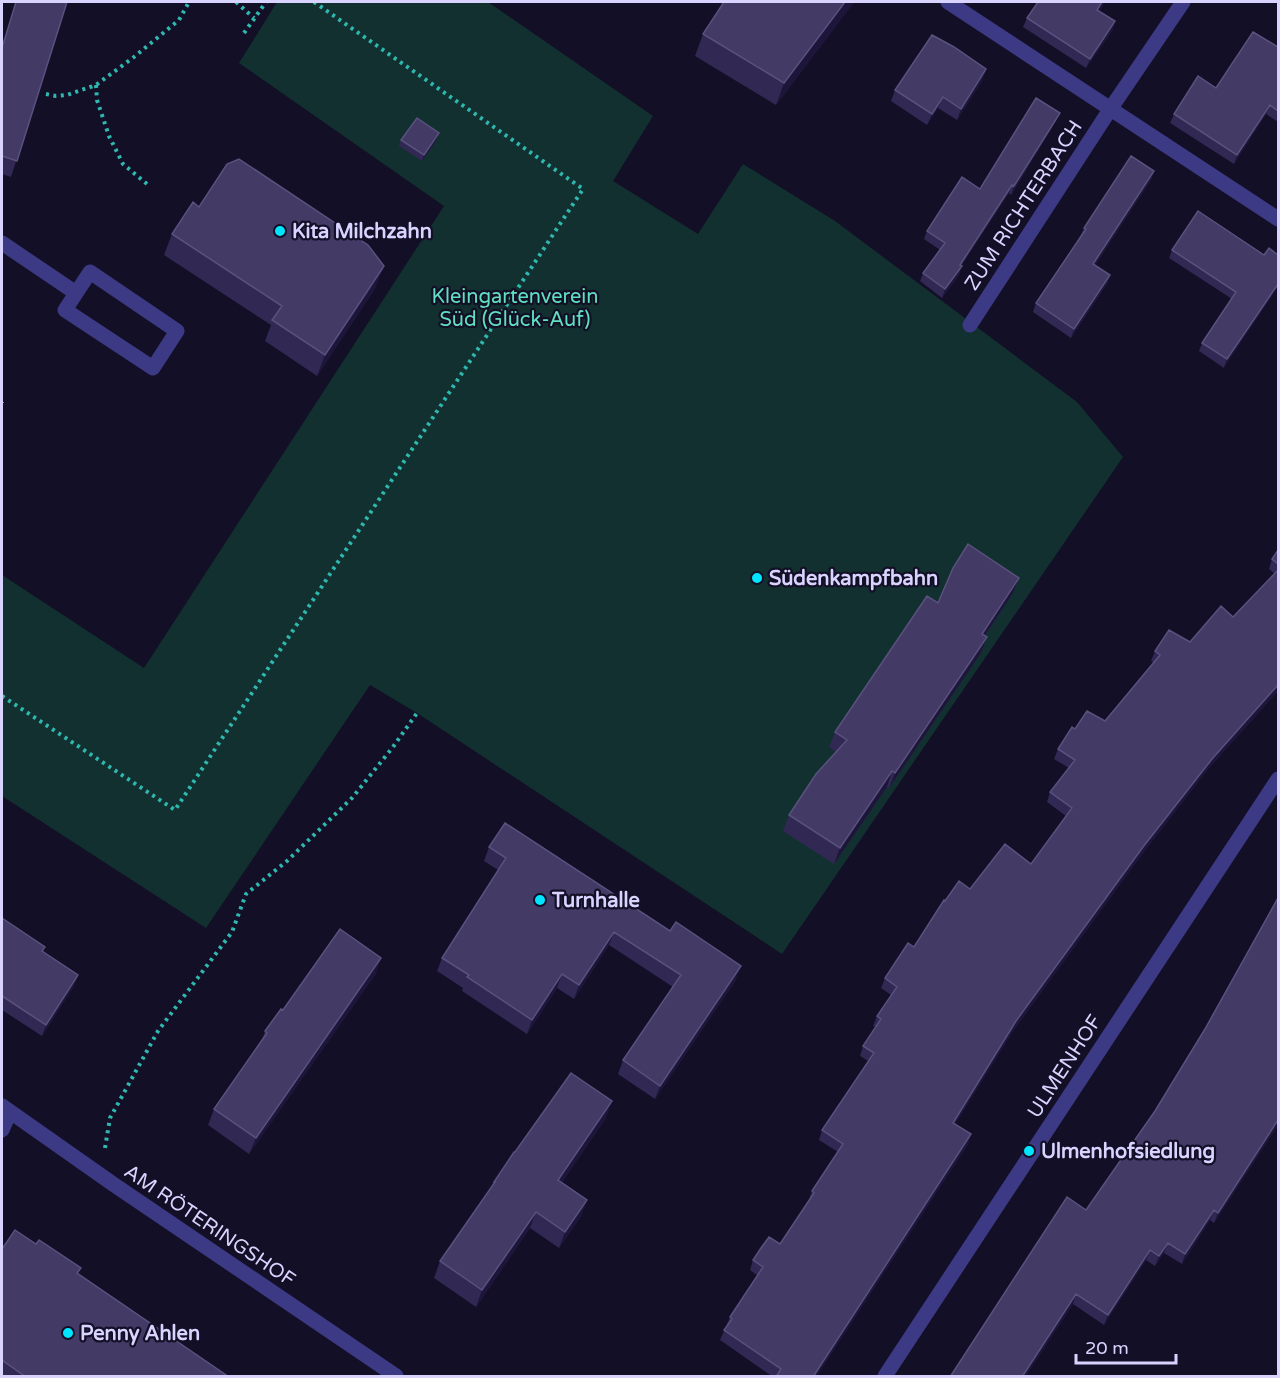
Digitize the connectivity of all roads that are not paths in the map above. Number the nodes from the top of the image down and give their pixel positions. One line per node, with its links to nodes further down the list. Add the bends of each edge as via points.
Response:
1 (948, 2): 3 (street)
2 (1183, 2): 3 (street, ZUM RICHTERBACH)
3 (1111, 108): 4 (street); 7 (street, ZUM RICHTERBACH)
4 (1278, 219)
5 (2, 243): 6 (street)
6 (76, 293): 6 (street, via 90,272 177,331 153,368 64,310)
7 (970, 325)
8 (1278, 779): 12 (street, ULMENHOF)
9 (6, 1109): 10 (street); 11 (street, AM RÖTERINGSHOF)
10 (2, 1130)
11 (396, 1377)
12 (885, 1377)

